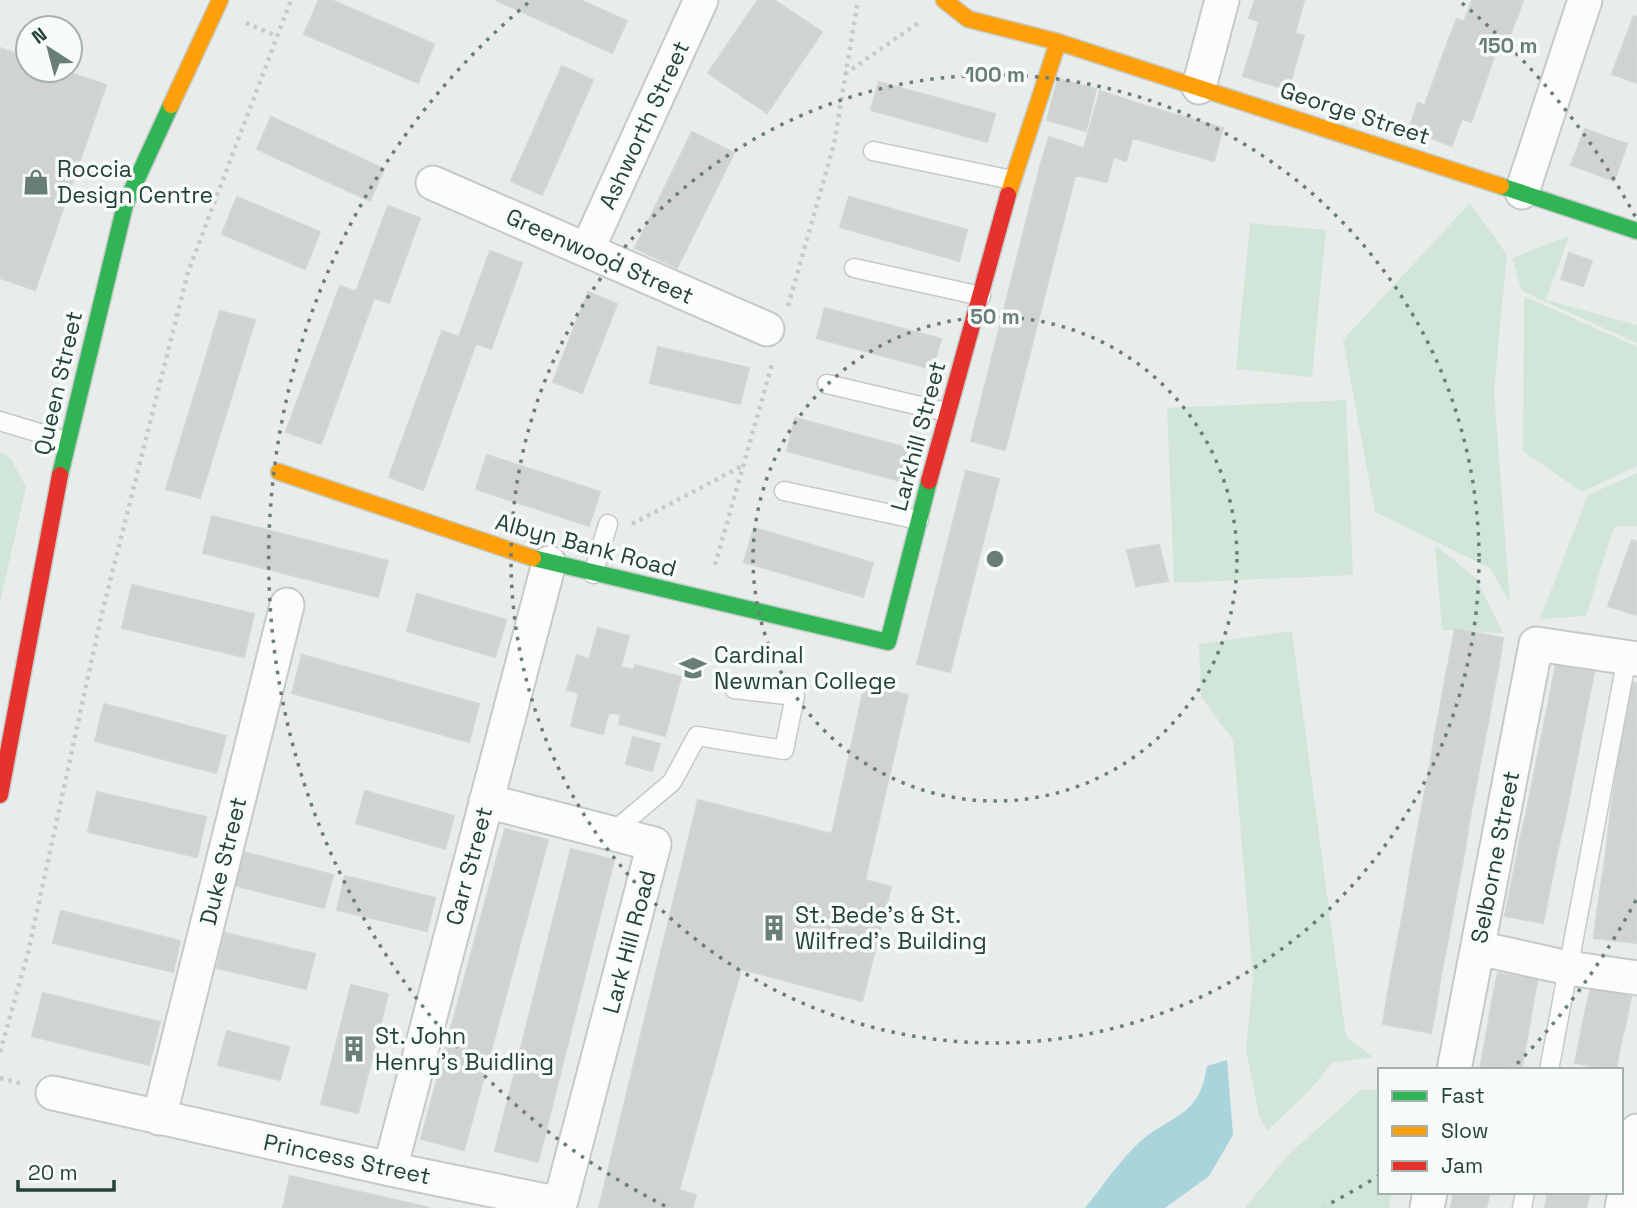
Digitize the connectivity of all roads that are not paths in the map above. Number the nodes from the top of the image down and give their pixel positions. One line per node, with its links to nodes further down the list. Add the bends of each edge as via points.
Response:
1 (220, 0): 20 (street, Queen Street, via 125,205)
2 (701, 0): 13 (street, Ashworth Street)
3 (1222, 0): 7 (street)
4 (1585, 0): 11 (street)
5 (946, 1): 6 (street, George Street, via 968,19)
6 (1058, 42): 7 (street, George Street); 9 (street, Larkhill Street)
7 (1199, 86): 11 (street, George Street)
8 (873, 150): 9 (lane)
9 (1012, 180): 15 (street, Larkhill Street)
10 (433, 183): 13 (street, Greenwood Street)
11 (1522, 191): 12 (street, George Street)
12 (1637, 232)
13 (587, 250): 16 (street, Greenwood Street)
14 (854, 268): 15 (lane)
15 (981, 296): 18 (street, Larkhill Street)
16 (767, 329)
17 (827, 384): 18 (lane)
18 (946, 412): 23 (street, Larkhill Street)
19 (0, 421): 20 (lane)
20 (66, 441): 31 (street, Queen Street)
21 (279, 472): 25 (street, Albyn Bank Road)
22 (784, 491): 23 (lane)
23 (919, 520): 28 (street, Larkhill Street)
24 (605, 532): 26 (lane)
25 (548, 564): 26 (street, Albyn Bank Road); 32 (street, Carr Street)
26 (593, 574): 28 (street, Albyn Bank Road)
27 (287, 605): 40 (street, Duke Street)
28 (888, 642)
29 (1632, 658): 34 (street, Selborne Street, via 1536,644); 35 (lane)
30 (734, 689): 33 (lane, via 795,696 784,750 697,736 672,782)
31 (1, 787)
32 (486, 802): 33 (street, Lark Hill Road); 42 (street, Carr Street)
33 (613, 832): 43 (street, Lark Hill Road, via 654,844)
34 (1478, 948): 35 (street); 37 (street, Selborne Street)
35 (1568, 968): 36 (street); 38 (lane)
36 (1637, 978)
37 (1454, 1068)
38 (1549, 1068)
39 (53, 1093): 40 (street, Princess Street)
40 (159, 1118): 42 (street, Princess Street)
41 (1637, 1131): 44 (street)
42 (390, 1170): 43 (street, Princess Street)
43 (560, 1206)
44 (1622, 1208)

